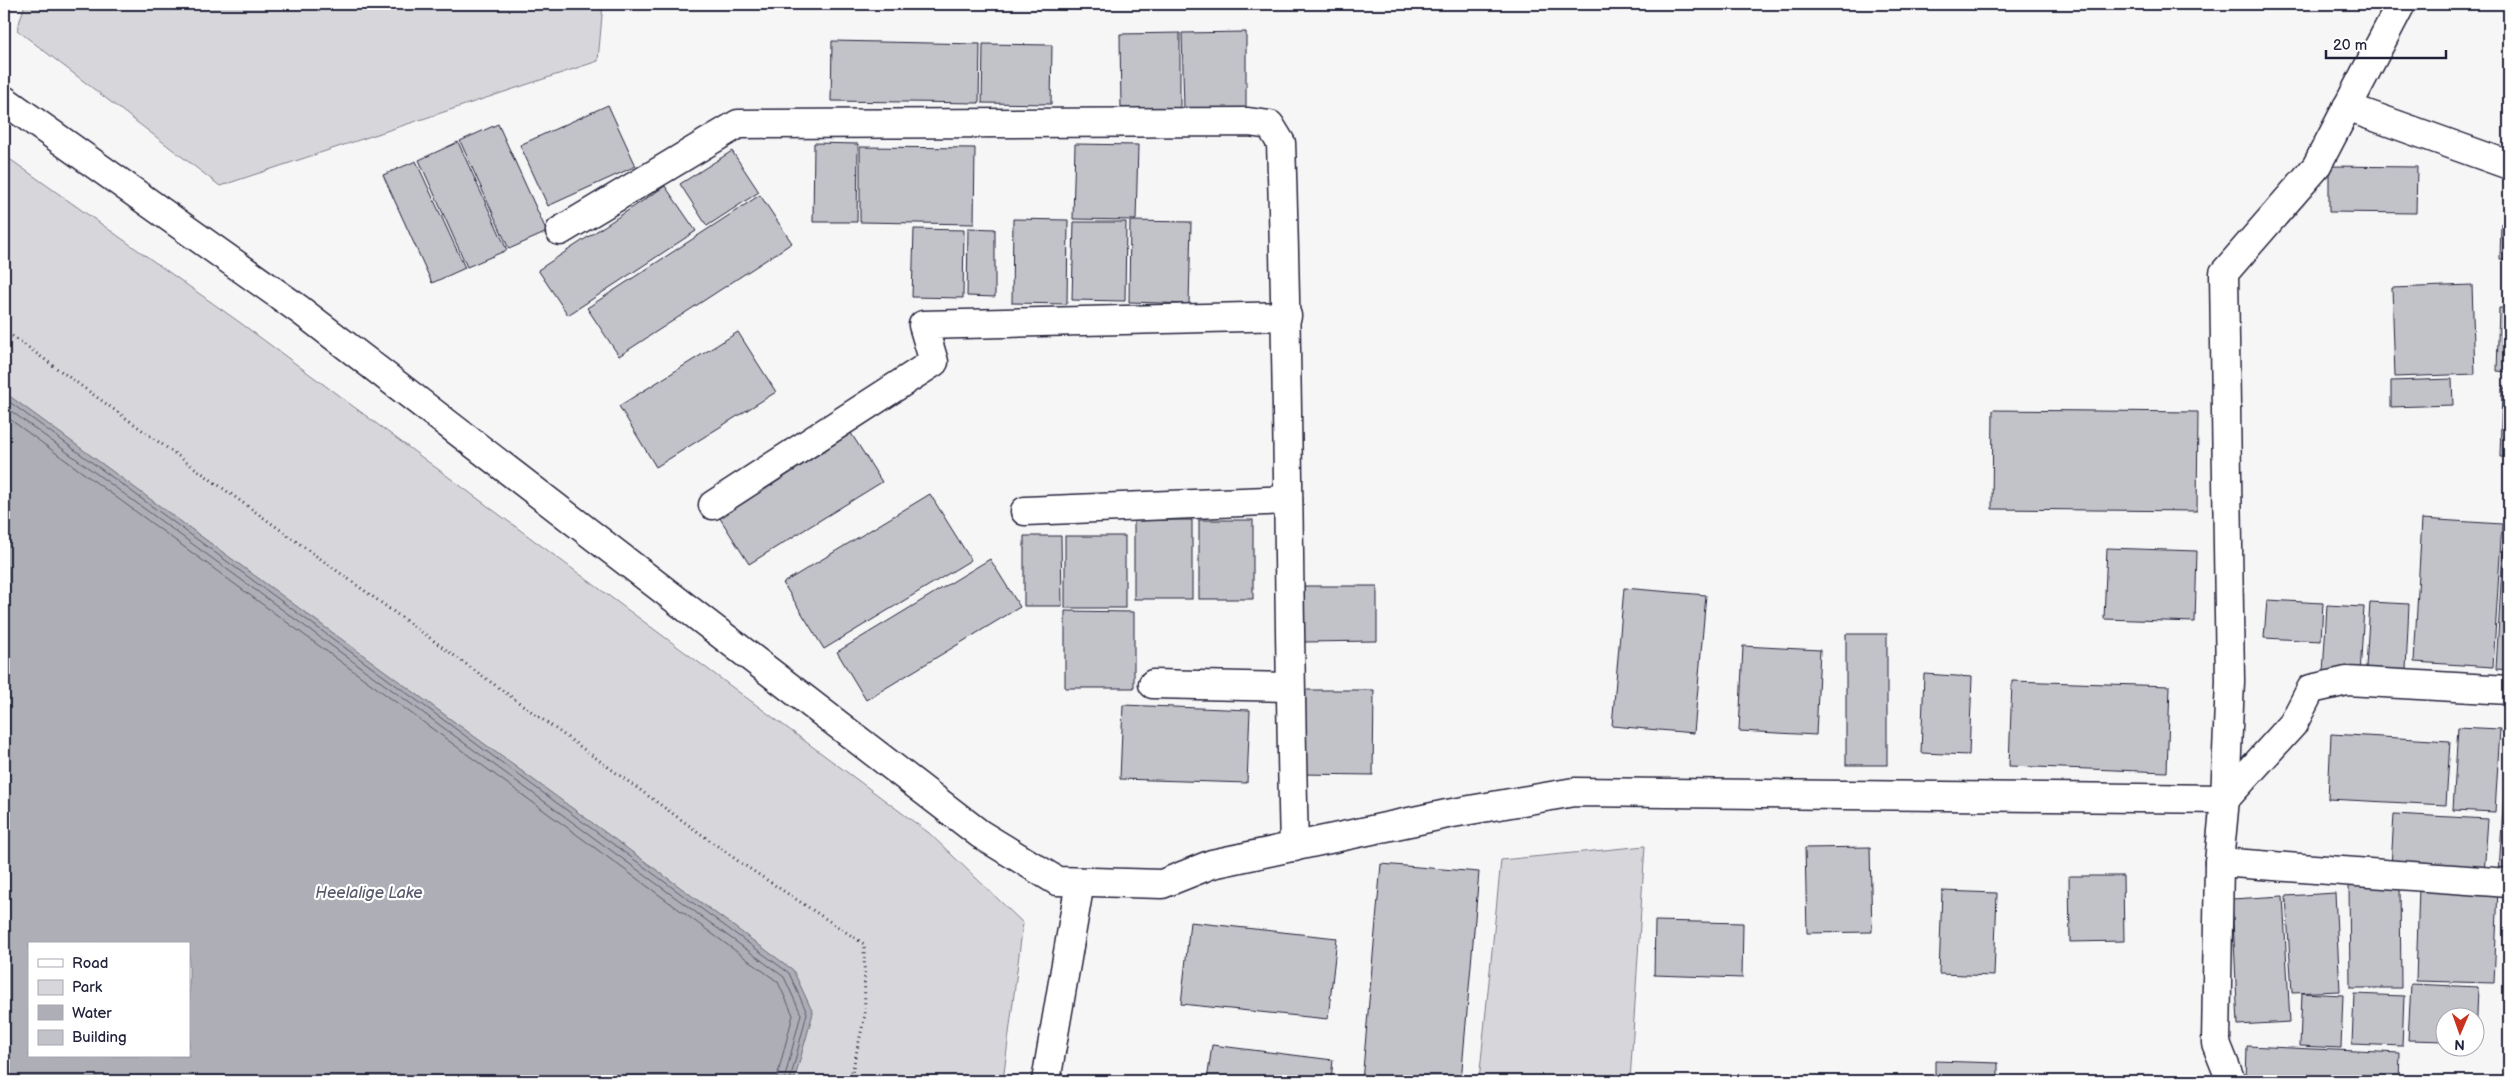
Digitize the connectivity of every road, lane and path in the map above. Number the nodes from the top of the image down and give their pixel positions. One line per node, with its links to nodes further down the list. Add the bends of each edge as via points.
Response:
1 (2401, 4): 3 (street)
2 (4, 100): 17 (street, via 300,310 980,834 1057,882)
3 (2347, 107): 4 (street); 14 (street, via 2316,167 2224,273 2230,681)
4 (2509, 165)
5 (560, 230): 6 (street, via 738,124 1248,122 1270,125 1281,143)
6 (1287, 316): 8 (street); 9 (street, via 922,325 934,362)
7 (4, 330): 19 (path, via 741,863 864,944 865,1015)
8 (1288, 500): 10 (street); 12 (street)
9 (713, 505)
10 (1025, 510)
11 (1153, 684): 12 (street)
12 (1290, 687): 15 (street)
13 (2509, 690): 14 (street, via 2347,681 2311,689 2293,724)
14 (2226, 799): 15 (street, via 1574,792 1447,814); 16 (street)
15 (1294, 847): 17 (street, via 1212,864 1162,884)
16 (2219, 862): 18 (street); 21 (street, via 2216,1042)
17 (1080, 882): 20 (street)
18 (2509, 883)
19 (850, 1081)
20 (1046, 1081)
21 (2231, 1081)

